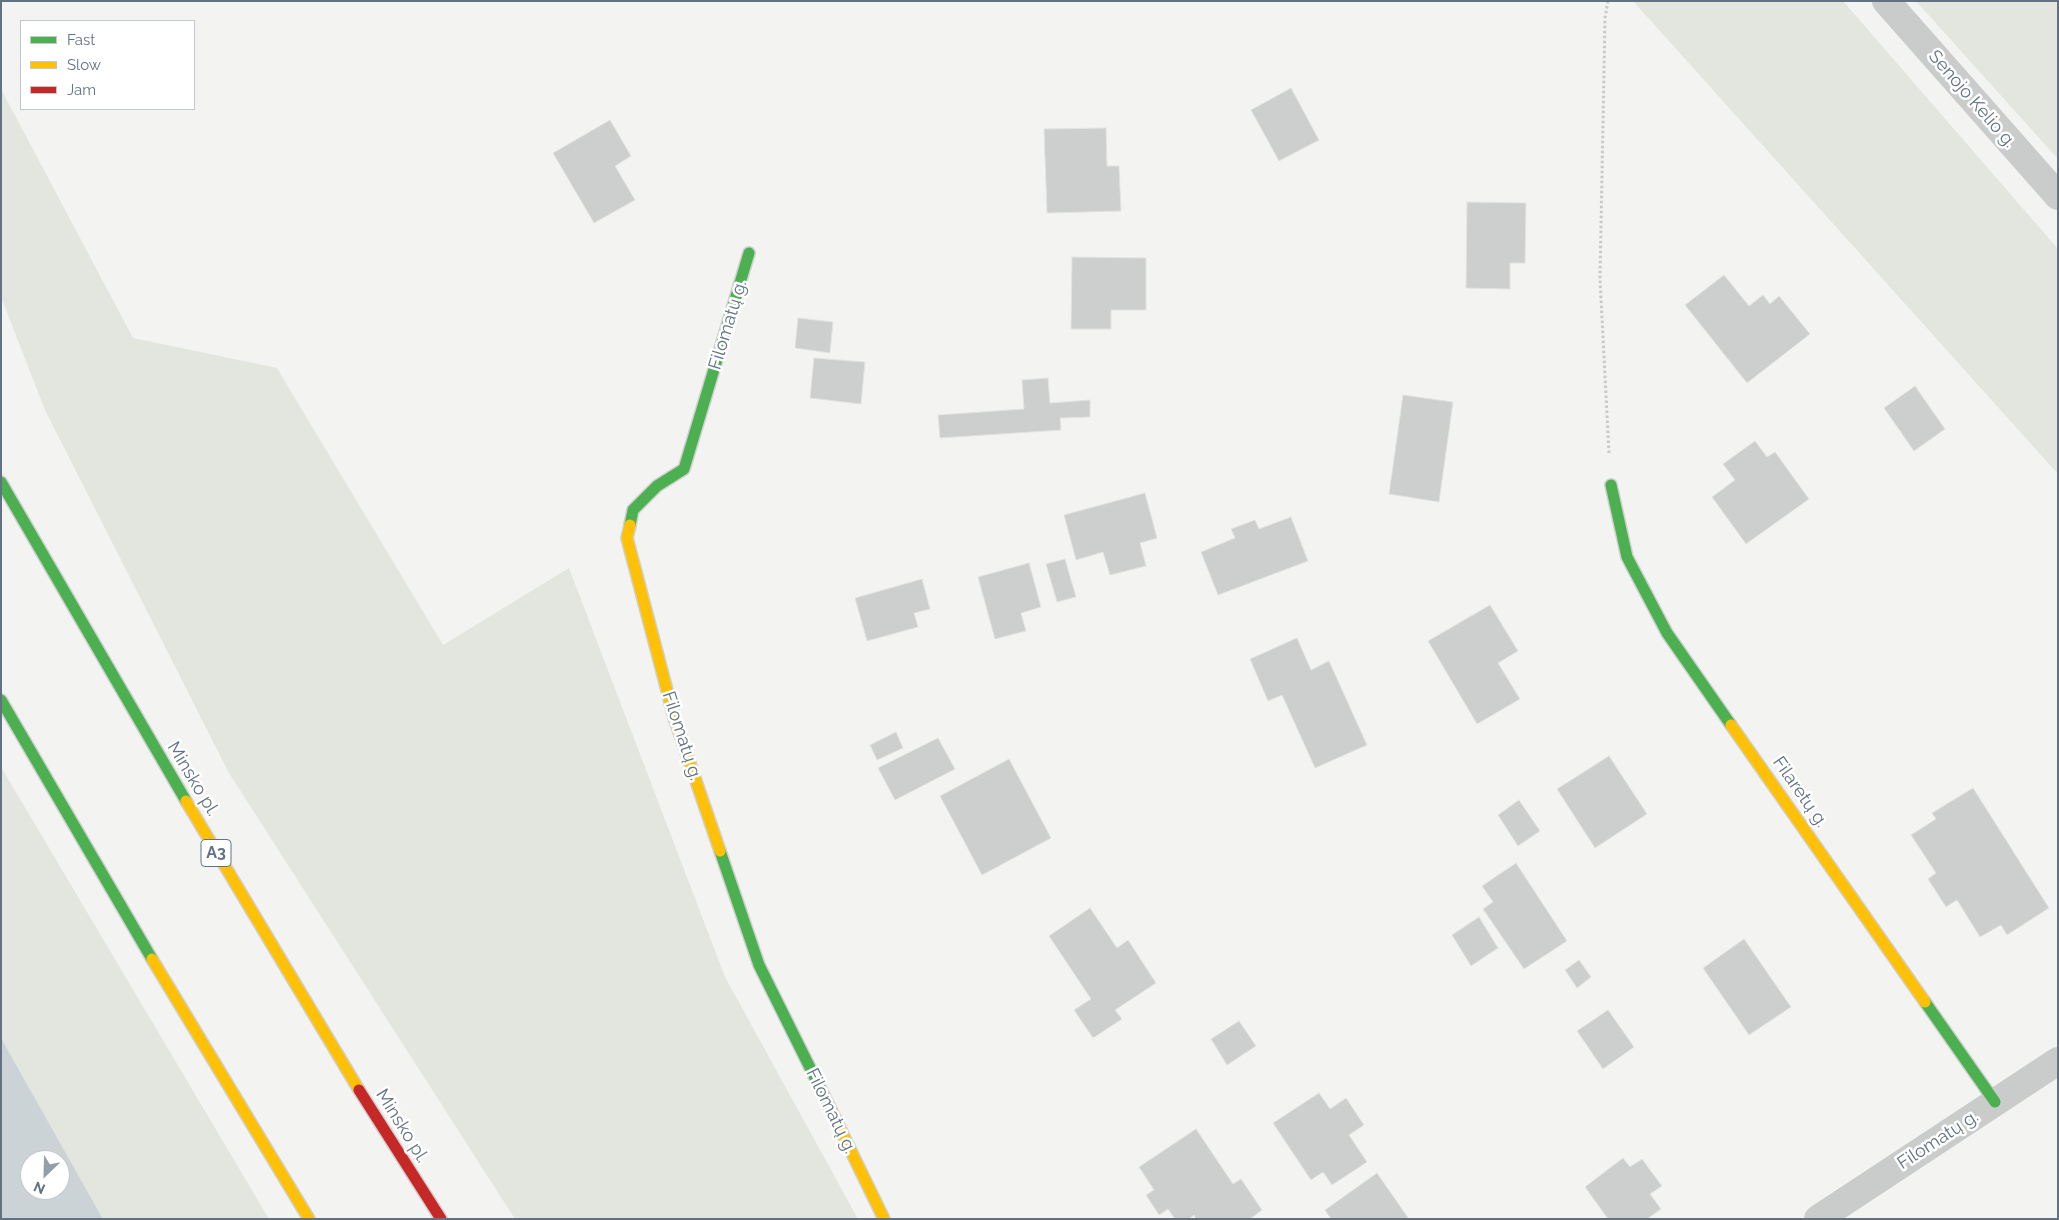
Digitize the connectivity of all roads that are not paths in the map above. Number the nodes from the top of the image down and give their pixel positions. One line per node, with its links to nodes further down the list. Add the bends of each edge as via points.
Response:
1 (1886, 1): 2 (street, Senojo Kelio g.)
2 (2058, 196)
3 (749, 254): 11 (main road, Filomatų g., via 684,469 657,486 633,510 627,538 674,716 759,965)
4 (1, 482): 10 (main road, Minsko pl. / A3, via 141,726 352,1079)
5 (1611, 485): 8 (main road, Filaretų g., via 1627,558 1667,633)
6 (1, 700): 9 (main road, via 126,916)
7 (2058, 1061): 8 (street, Filomatų g.)
8 (1995, 1102): 12 (street, Filomatų g.)
9 (309, 1219)
10 (441, 1219)
11 (884, 1219)
12 (1818, 1219)

